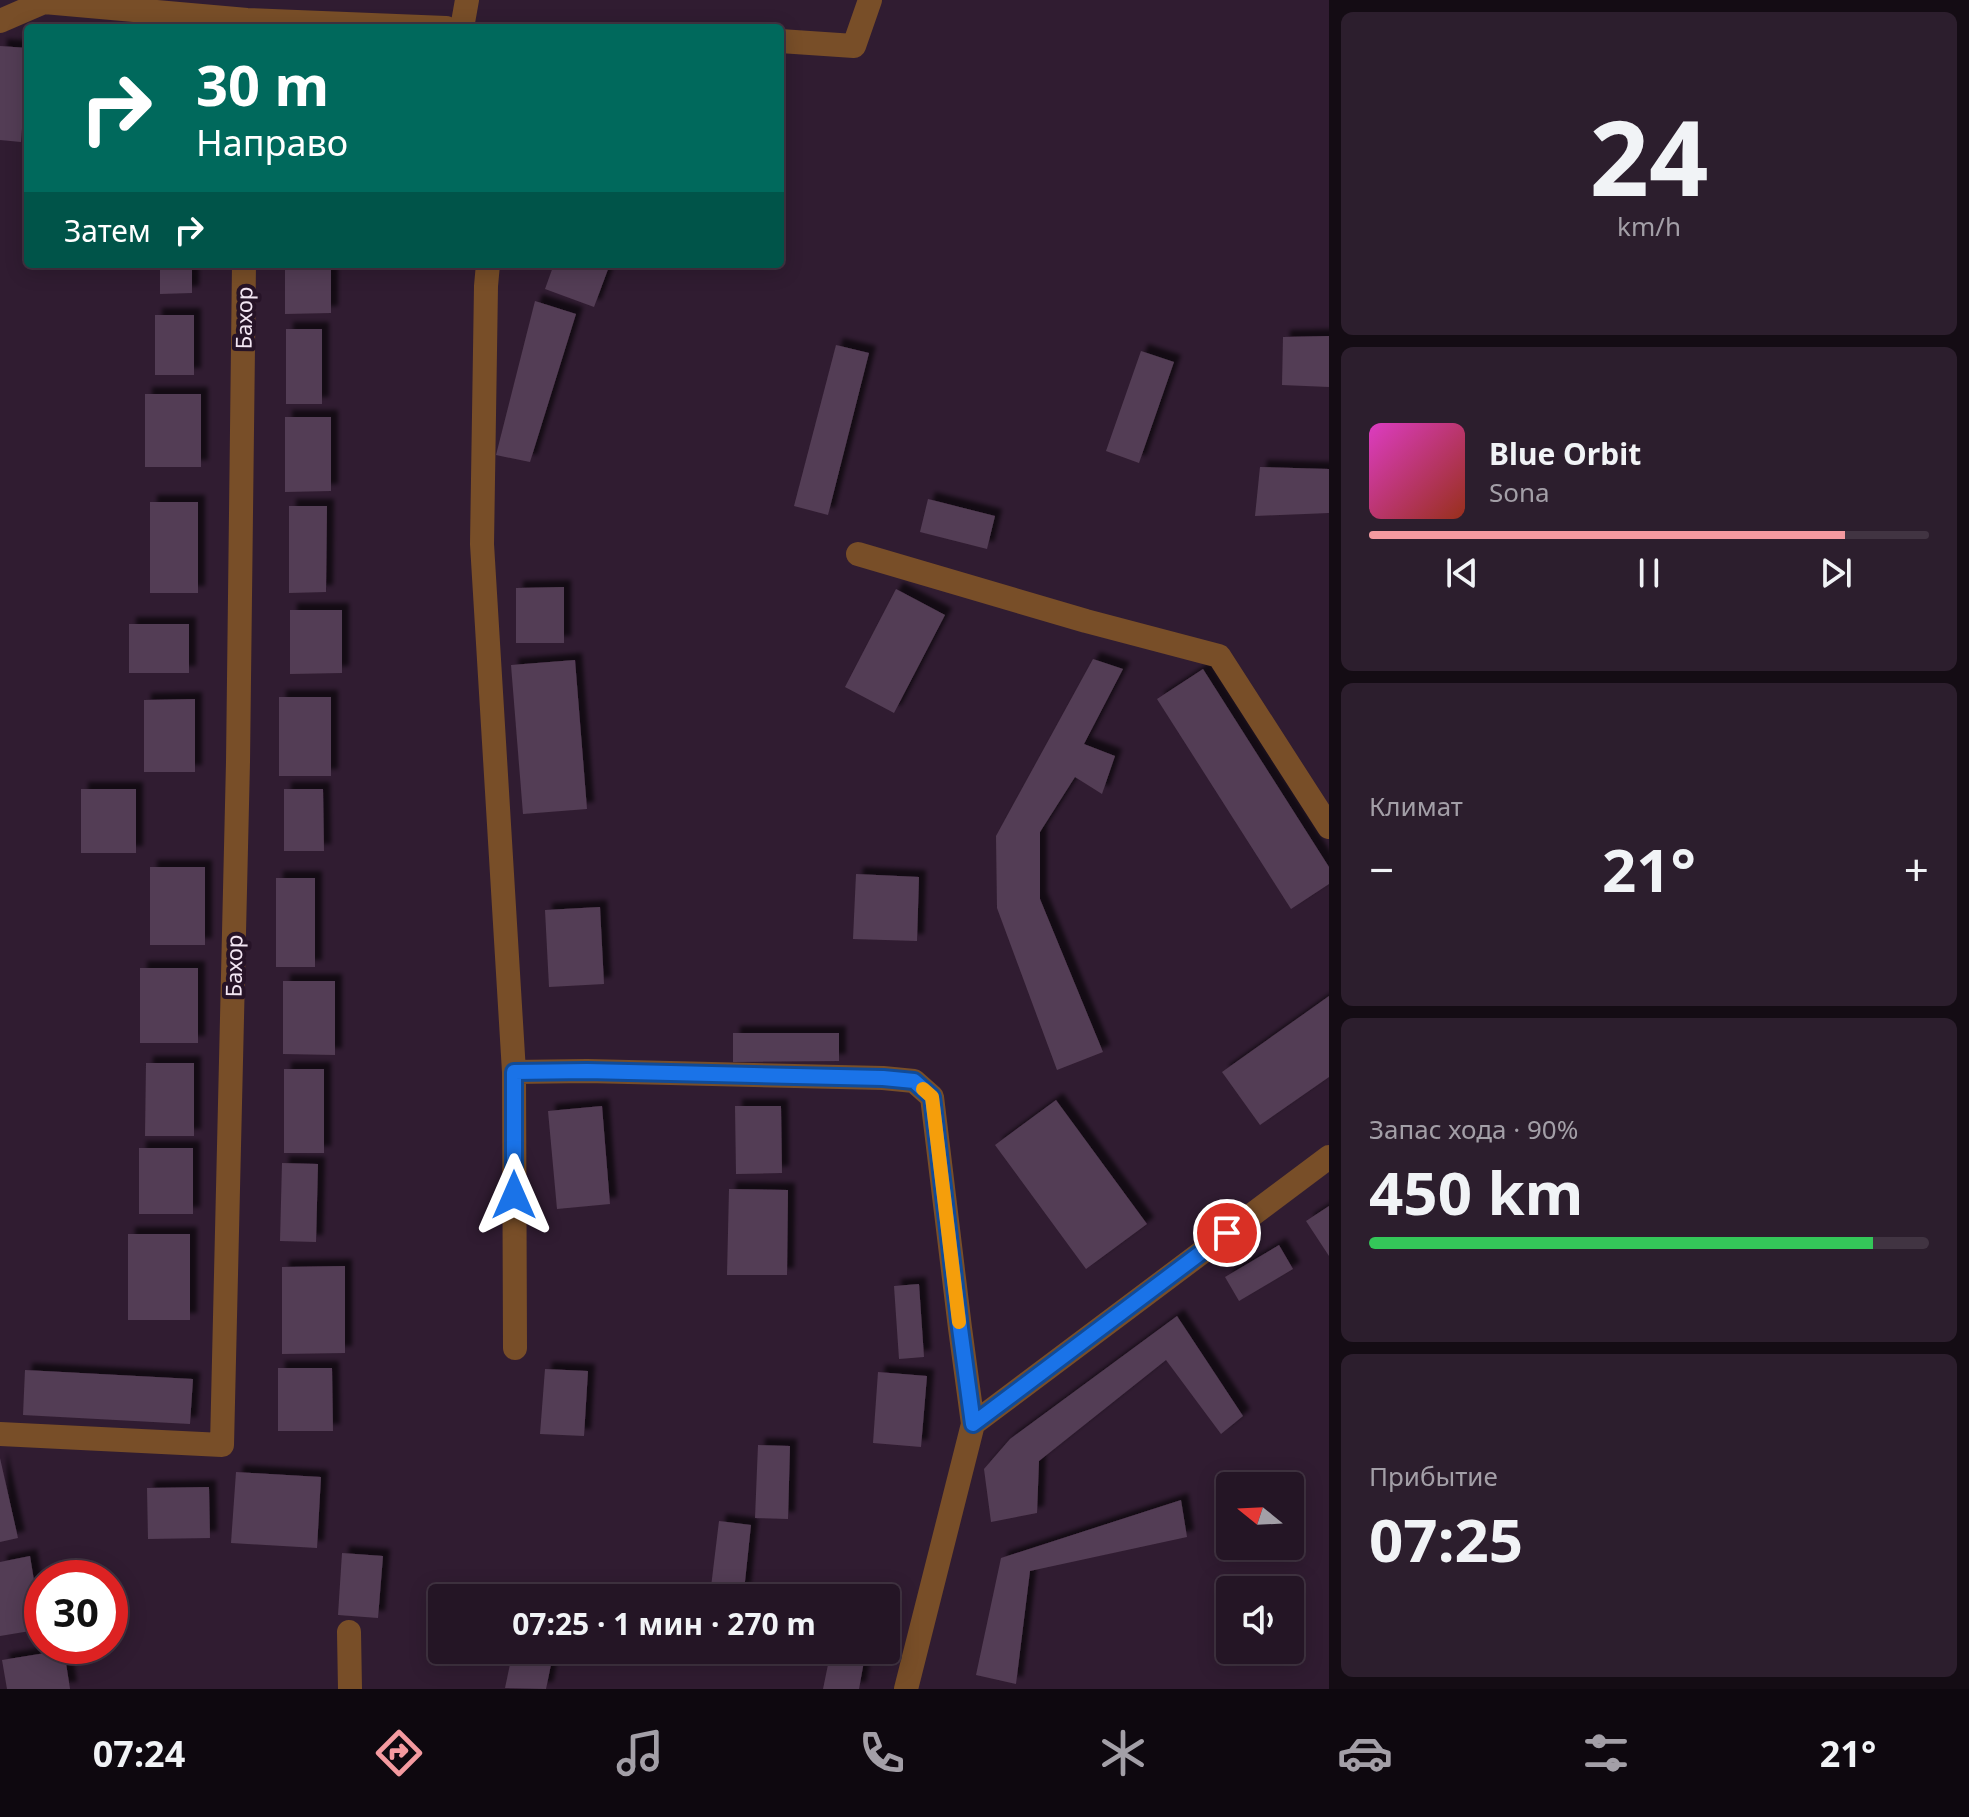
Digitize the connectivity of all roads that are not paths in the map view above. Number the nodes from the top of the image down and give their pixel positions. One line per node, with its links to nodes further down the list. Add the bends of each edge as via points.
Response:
1 (467, 0): 6 (street)
2 (870, 0): 7 (street, via 854,46)
3 (44, 1): 4 (street); 5 (street)
4 (0, 21)
5 (247, 24)
6 (463, 24)
7 (784, 41)
8 (244, 268): 16 (street, Бахор, via 222,1445)
9 (488, 268): 12 (street, via 482,544)
10 (858, 554): 11 (street, via 1219,656)
11 (1329, 827)
12 (514, 1072): 14 (street); 15 (street, via 914,1081 932,1097)
13 (1329, 1157): 15 (street)
14 (515, 1348)
15 (973, 1424): 19 (street)
16 (0, 1434)
17 (349, 1632): 18 (street)
18 (350, 1689)
19 (906, 1689)

